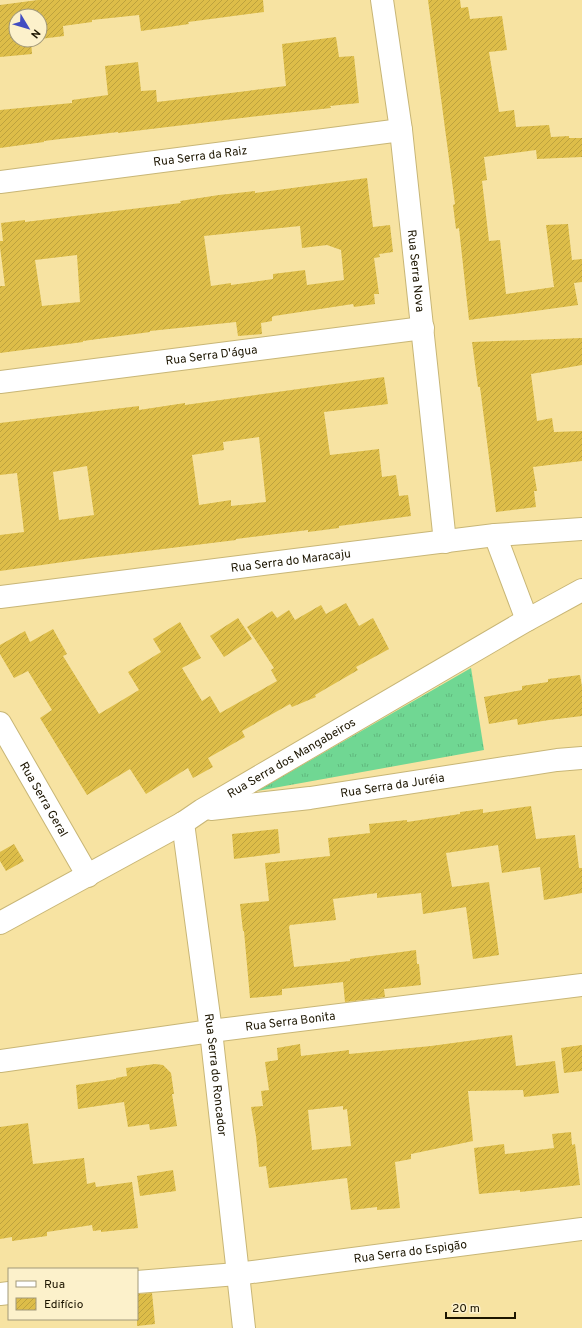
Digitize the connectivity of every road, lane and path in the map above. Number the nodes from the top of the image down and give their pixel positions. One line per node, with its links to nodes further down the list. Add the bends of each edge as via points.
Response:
1 (382, 0): 2 (street, Rua Serra Nova)
2 (401, 130): 3 (street, Rua Serra da Raiz); 4 (street, Rua Serra Nova)
3 (0, 182)
4 (423, 328): 5 (street, Rua Serra D'água); 8 (street, Rua Serra Nova)
5 (0, 382)
6 (582, 529): 7 (street, Rua Serra do Maracaju)
7 (495, 535): 8 (street, Rua Serra do Maracaju); 11 (street)
8 (445, 542): 10 (street, Rua Serra do Maracaju)
9 (582, 590): 11 (street, Rua Serra dos Mangabeiros)
10 (0, 597)
11 (527, 620): 14 (street, Rua Serra dos Mangabeiros)
12 (0, 722): 16 (street, Rua Serra Geral)
13 (582, 758): 14 (street, Rua Serra da Juréia, via 310,798)
14 (202, 810): 15 (street, Rua Serra dos Mangabeiros)
15 (183, 823): 16 (street, Rua Serra dos Mangabeiros); 19 (street, Rua Serra do Roncador)
16 (88, 876): 17 (street, Rua Serra dos Mangabeiros)
17 (0, 923)
18 (582, 985): 19 (street, Rua Serra Bonita)
19 (211, 1031): 20 (street, Rua Serra Bonita); 22 (street, Rua Serra do Roncador)
20 (0, 1061)
21 (582, 1228): 22 (street, Rua Serra do Espigão)
22 (237, 1274): 23 (street, Rua Serra do Espigão); 24 (street, Rua Serra do Roncador)
23 (138, 1282)
24 (244, 1328)

